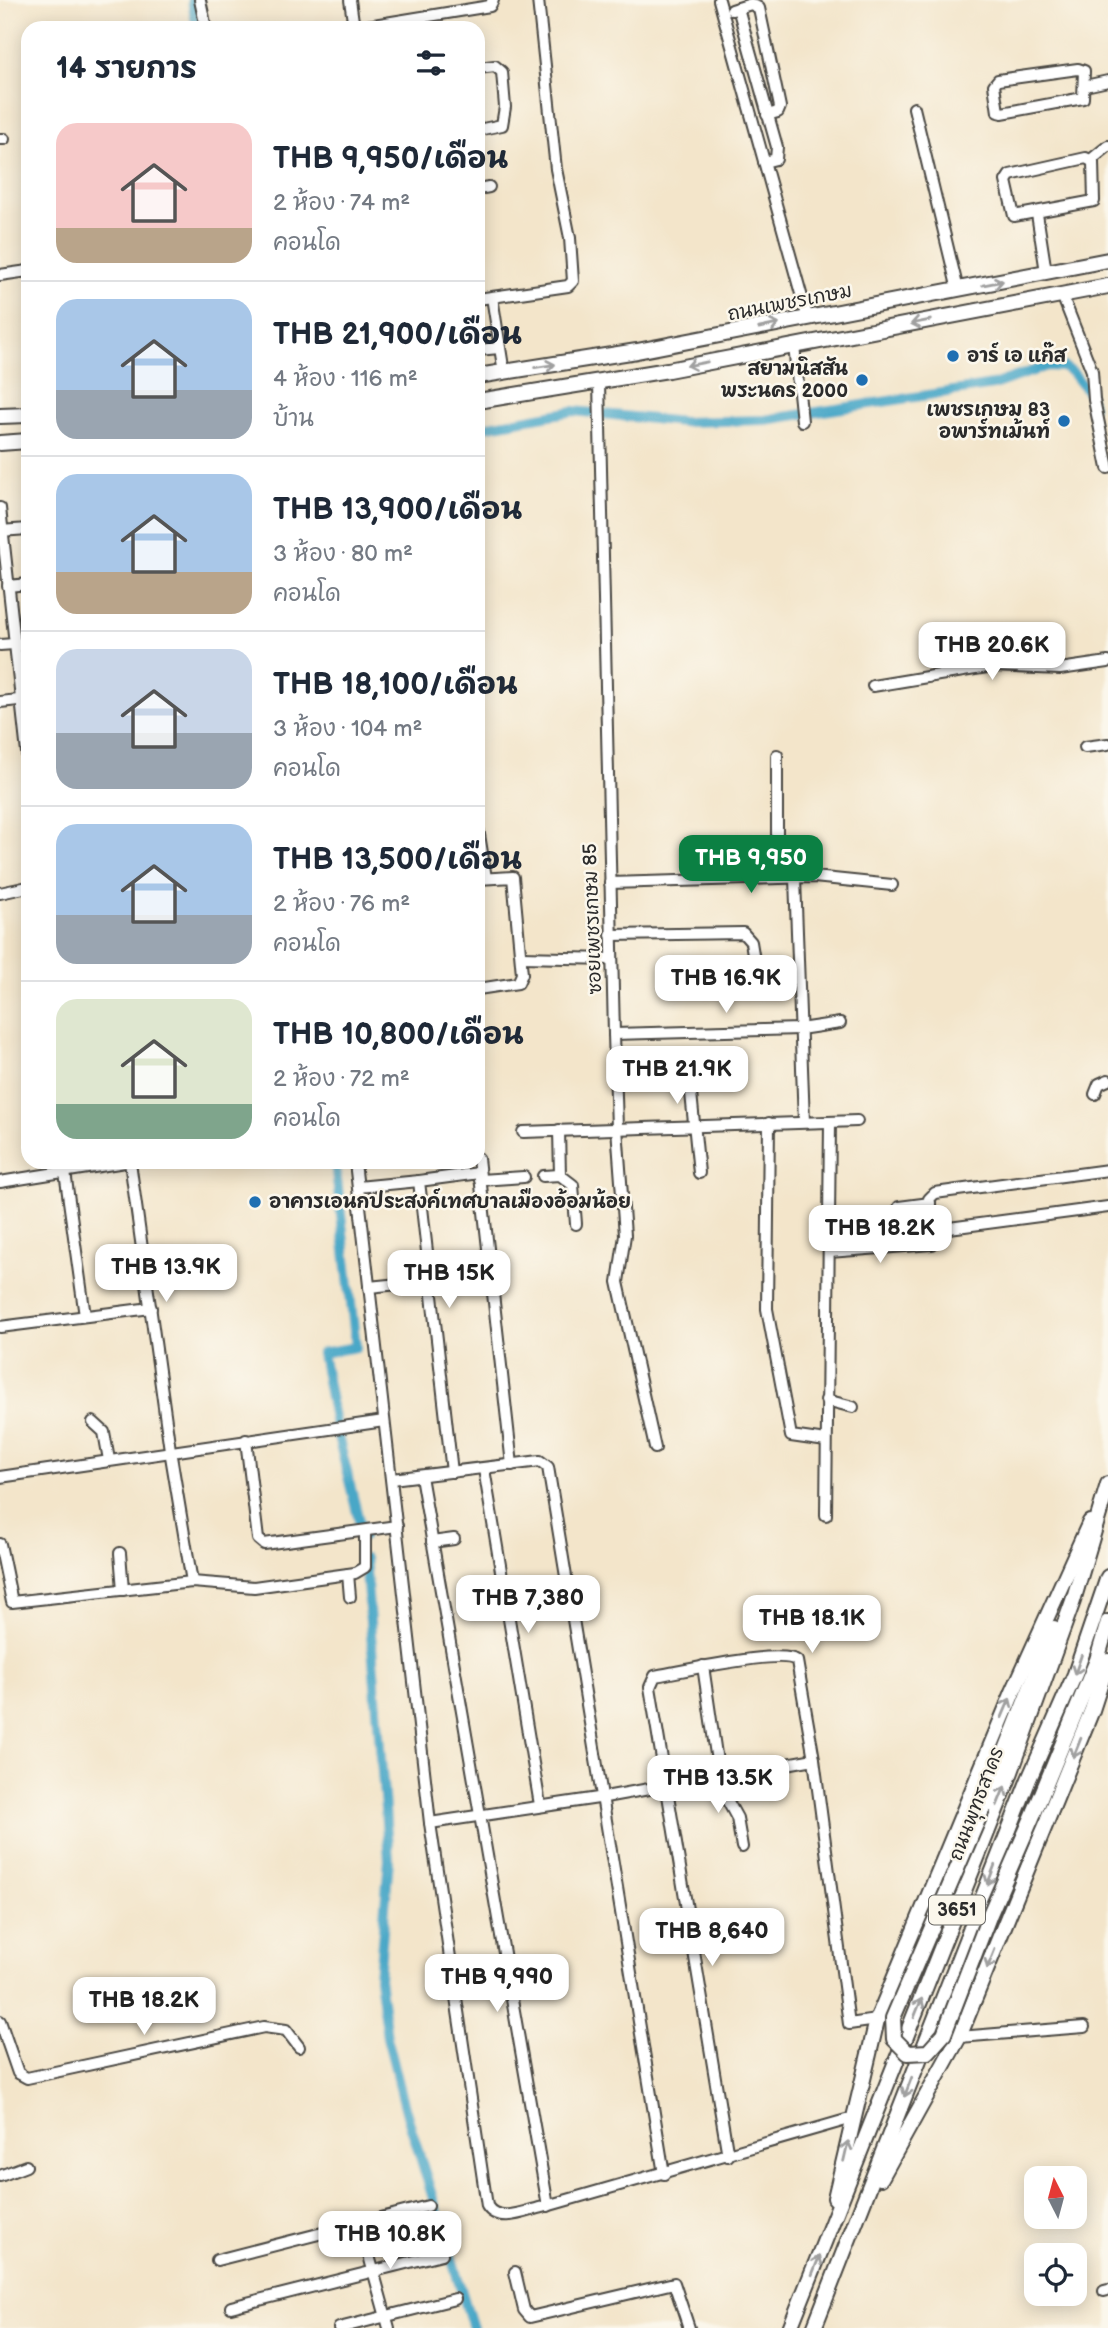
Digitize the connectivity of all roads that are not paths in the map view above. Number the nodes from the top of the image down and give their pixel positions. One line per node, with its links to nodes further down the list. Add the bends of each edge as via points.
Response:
1 (200, 0): 9 (street)
2 (207, 0): 10 (street)
3 (350, 0): 11 (street)
4 (493, 0): 12 (street, via 490,6)
5 (538, 0): 30 (street, via 555,169 570,238 573,281 568,286)
6 (719, 0): 8 (street)
7 (738, 8): 8 (street); 17 (street); 17 (street, via 751,4 759,8 780,107)
8 (722, 12): 21 (street)
9 (204, 21)
10 (211, 21)
11 (353, 21)
12 (397, 21)
13 (485, 67): 18 (street, via 495,66 502,72 505,107 502,125)
14 (1108, 81): 15 (street)
15 (1085, 86): 15 (street, via 1081,69 998,80 994,85 1002,114 1079,100 1085,95)
16 (914, 107): 28 (street)
17 (767, 115): 21 (street, via 778,154)
18 (485, 129)
19 (1108, 146): 20 (street)
20 (1092, 159): 22 (street, via 1094,201); 22 (street, via 1007,177 1014,216)
21 (764, 162): 32 (street)
22 (1037, 214): 25 (street)
23 (1108, 260): 25 (main road, ถนนเพชรเกษม)
24 (21, 272): 26 (street)
25 (1046, 272): 28 (main road, ถนนเพชรเกษม, one-way to 25)
26 (0, 275)
27 (1108, 286): 29 (main road)
28 (958, 290): 32 (main road, ถนนเพชรเกษม)
29 (1062, 295): 33 (main road, one-way to 33); 45 (street, via 1092,371)
30 (492, 297): 31 (street); 34 (street)
31 (485, 298)
32 (808, 318): 36 (main road, ถนนเพชรเกษม, one-way to 32)
33 (794, 346): 38 (main road, one-way to 38); 42 (street)
34 (499, 348): 35 (street); 36 (street)
35 (485, 349)
36 (504, 373): 37 (main road, ถนนเพชรเกษม)
37 (485, 375)
38 (600, 382): 39 (main road); 65 (street, ซอยเพชรเกษม 85)
39 (485, 400)
40 (21, 415): 41 (main road)
41 (0, 416)
42 (802, 421)
43 (21, 442): 44 (main road)
44 (0, 443)
45 (1108, 468)
46 (0, 508): 48 (street)
47 (21, 530): 48 (street)
48 (1, 531): 50 (street)
49 (21, 585): 50 (street)
50 (8, 586): 51 (street)
51 (14, 644): 52 (street); 53 (street); 55 (street)
52 (21, 644)
53 (0, 645)
54 (1108, 662): 56 (street, via 1060,669 993,666)
55 (21, 683)
56 (873, 686)
57 (21, 700): 58 (street)
58 (0, 702)
59 (1108, 744): 60 (street)
60 (1085, 747)
61 (777, 755): 62 (street)
62 (777, 878): 63 (street); 65 (street)
63 (794, 878): 66 (street); 75 (street)
64 (485, 879): 70 (street, via 513,877)
65 (610, 883): 69 (street, ซอยเพชรเกษม 85)
66 (892, 885)
67 (21, 888): 68 (street)
68 (0, 893)
69 (611, 935): 71 (street, ซอยเพชรเกษม 85); 72 (street, via 743,933 751,942)
70 (521, 957): 71 (street); 73 (street, via 521,982)
71 (611, 959): 76 (street, ซอยเพชรเกษม 85)
72 (757, 978)
73 (485, 988)
74 (840, 1023): 75 (street)
75 (800, 1028): 76 (street); 81 (street)
76 (614, 1034): 85 (street, ซอยเพชรเกษม 85)
77 (1108, 1080): 79 (street, via 1099,1084)
78 (690, 1083): 84 (street)
79 (1095, 1094)
80 (858, 1121): 82 (street)
81 (804, 1122): 82 (street); 83 (street)
82 (830, 1122): 107 (street)
83 (769, 1123): 84 (street); 118 (street, via 767,1309 784,1409 791,1436)
84 (695, 1126): 85 (street); 94 (street)
85 (617, 1128): 86 (street); 119 (street, ซอยเพชรเกษม 85, via 625,1235 618,1282)
86 (559, 1130): 87 (street); 95 (street)
87 (523, 1132)
88 (84, 1169): 93 (street)
89 (129, 1169): 110 (street)
90 (356, 1169): 101 (street)
91 (479, 1169): 97 (street)
92 (1108, 1170): 102 (street, via 935,1193)
93 (65, 1172): 100 (street); 111 (street)
94 (699, 1172)
95 (560, 1175): 96 (street); 105 (street, via 573,1185)
96 (543, 1176)
97 (480, 1177): 98 (street); 99 (street); 122 (street)
98 (524, 1177)
99 (419, 1181): 101 (street); 124 (street)
100 (0, 1182)
101 (358, 1187): 109 (street)
102 (930, 1203): 104 (street); 106 (street)
103 (1108, 1207): 106 (street)
104 (899, 1208)
105 (576, 1224)
106 (934, 1230): 107 (street, via 929,1246)
107 (829, 1252): 113 (street)
108 (418, 1282): 109 (street)
109 (369, 1287): 115 (street)
110 (151, 1308): 111 (street); 120 (street)
111 (85, 1316): 112 (street)
112 (0, 1327)
113 (826, 1399): 114 (street); 118 (street)
114 (853, 1407)
115 (384, 1421): 117 (street); 127 (street)
116 (93, 1422): 121 (street, via 104,1432)
117 (246, 1440): 120 (street); 131 (street, via 258,1539 264,1544)
118 (826, 1441): 129 (street)
119 (655, 1448)
120 (170, 1450): 121 (street); 138 (street)
121 (109, 1460): 126 (street)
122 (512, 1465): 123 (street); 147 (street, via 542,1461 548,1466)
123 (484, 1469): 124 (street); 148 (street)
124 (452, 1472): 125 (street)
125 (421, 1476): 127 (street); 133 (street)
126 (0, 1477)
127 (392, 1479): 130 (street)
128 (1108, 1485): 141 (main road, bridge, via 983,1808 893,2018 894,2039 908,2053 928,2052 944,2034 1097,1660); 152 (main road, one-way to 128, via 1013,1692); 165 (main road, ถนนพุทธสาคร / 3651, one-way to 128, via 1008,1780 1073,1601)
129 (826, 1515)
130 (397, 1526): 131 (street); 150 (street)
131 (365, 1531): 136 (street, via 365,1567)
132 (454, 1539): 133 (street)
133 (432, 1542): 149 (street)
134 (0, 1544): 139 (street, via 12,1602)
135 (120, 1553): 139 (street)
136 (348, 1574): 138 (street, via 254,1587); 140 (street)
137 (1108, 1577): 166 (main road, ถนนพุทธสาคร / 3651, one-way to 166, via 1075,1674 1029,1779)
138 (192, 1582): 139 (street)
139 (123, 1590)
140 (350, 1597)
141 (1108, 1622)
142 (1108, 1661): 155 (main road, one-way to 155)
143 (703, 1667): 144 (street, via 793,1657); 145 (street); 146 (street, via 655,1676 650,1681)
144 (814, 1759): 145 (street); 152 (street, via 849,2024)
145 (716, 1775): 146 (street); 151 (street, via 737,1818)
146 (665, 1785): 147 (street); 158 (street)
147 (605, 1797): 148 (street); 160 (street)
148 (540, 1805): 149 (street)
149 (478, 1816): 150 (street); 163 (street)
150 (430, 1823): 163 (street, via 487,2206 501,2216)
151 (742, 1847)
152 (877, 2020): 157 (main road)
153 (0, 2021): 156 (street, via 18,2073 27,2078 264,2027 286,2031)
154 (1084, 2027): 155 (street)
155 (959, 2037): 166 (main road)
156 (299, 2047)
157 (853, 2118): 158 (street); 165 (main road, one-way to 157)
158 (728, 2156): 160 (street)
159 (26, 2166): 161 (street)
160 (664, 2174): 163 (street)
161 (0, 2176)
162 (428, 2206): 164 (street)
163 (548, 2206)
164 (360, 2223): 168 (street); 169 (street)
165 (825, 2242): 177 (main road, ถนนพุทธสาคร / 3651, one-way to 165)
166 (846, 2248): 178 (main road, ถนนพุทธสาคร / 3651)
167 (442, 2254): 169 (street)
168 (217, 2260)
169 (374, 2272): 172 (street); 173 (street)
170 (514, 2272): 176 (street, via 530,2317 674,2283)
171 (455, 2299): 173 (street)
172 (231, 2307)
173 (386, 2316): 174 (street); 175 (street)
174 (340, 2328)
175 (389, 2328)
176 (689, 2328)
177 (790, 2328)
178 (814, 2328)

